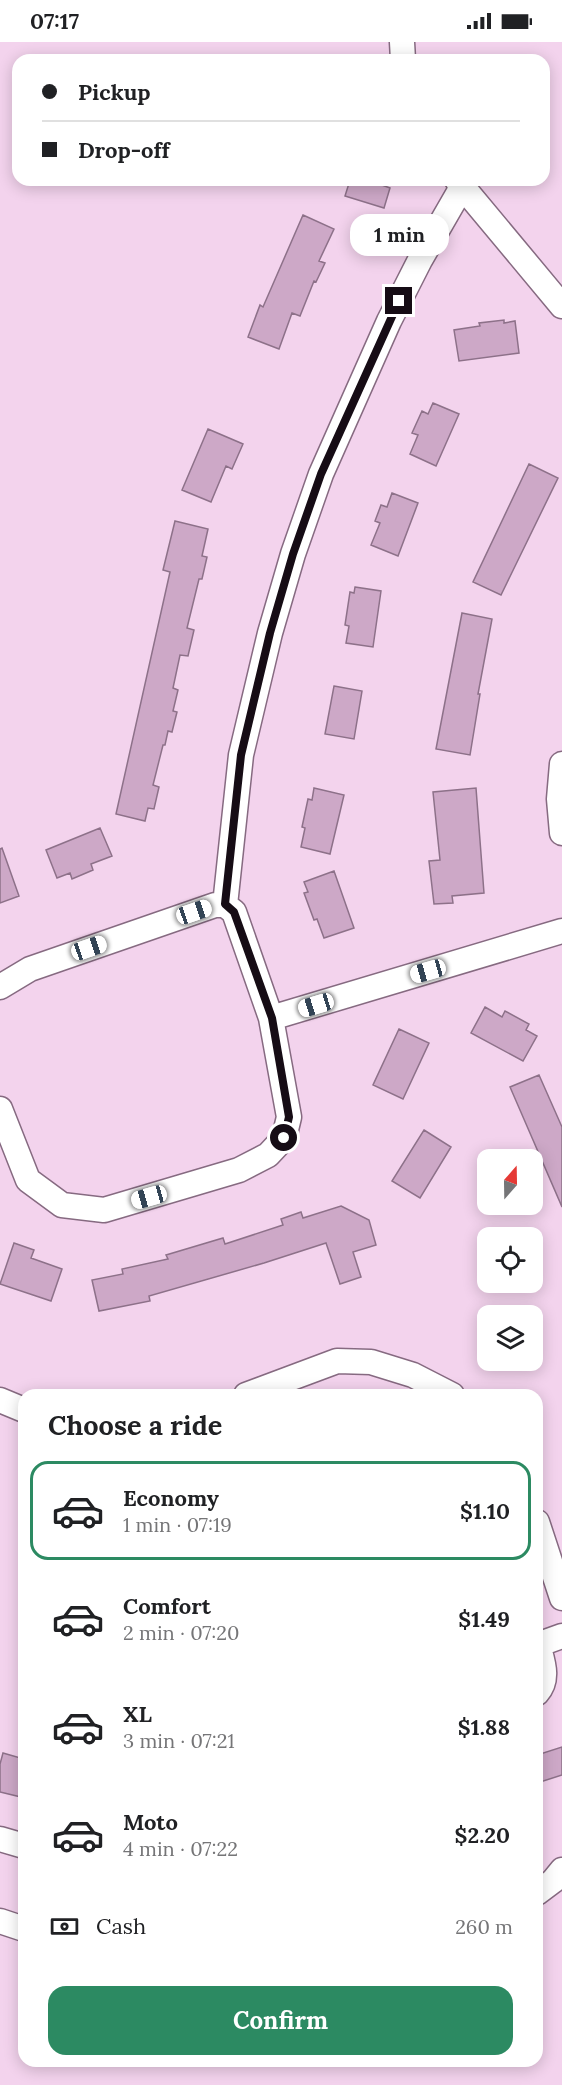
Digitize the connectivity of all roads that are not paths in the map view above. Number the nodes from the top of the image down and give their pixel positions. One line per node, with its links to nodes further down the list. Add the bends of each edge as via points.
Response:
1 (458, 186): 6 (street, via 389,321 321,474 293,554 241,755)
2 (461, 186): 3 (street)
3 (562, 306)
4 (562, 764): 5 (street)
5 (562, 833)
6 (225, 904): 8 (street, via 40,966); 9 (street, via 234,912)
7 (562, 930): 9 (street)
8 (0, 987)
9 (272, 1018): 10 (street, via 289,1117 284,1138 268,1155 239,1170 104,1210 62,1205 28,1180)
10 (0, 1109)
11 (262, 1389): 12 (street, via 337,1361 371,1362 413,1375)
12 (440, 1389)
13 (0, 1400): 14 (street)
14 (18, 1408)
15 (543, 1540): 16 (street)
16 (562, 1598)
17 (562, 1636): 18 (street)
18 (543, 1642)
19 (543, 1665): 20 (street)
20 (543, 1683)
21 (0, 1839): 22 (street)
22 (18, 1844)
23 (562, 1870): 24 (street)
24 (543, 1888)
25 (0, 1921): 26 (street)
26 (18, 1927)

